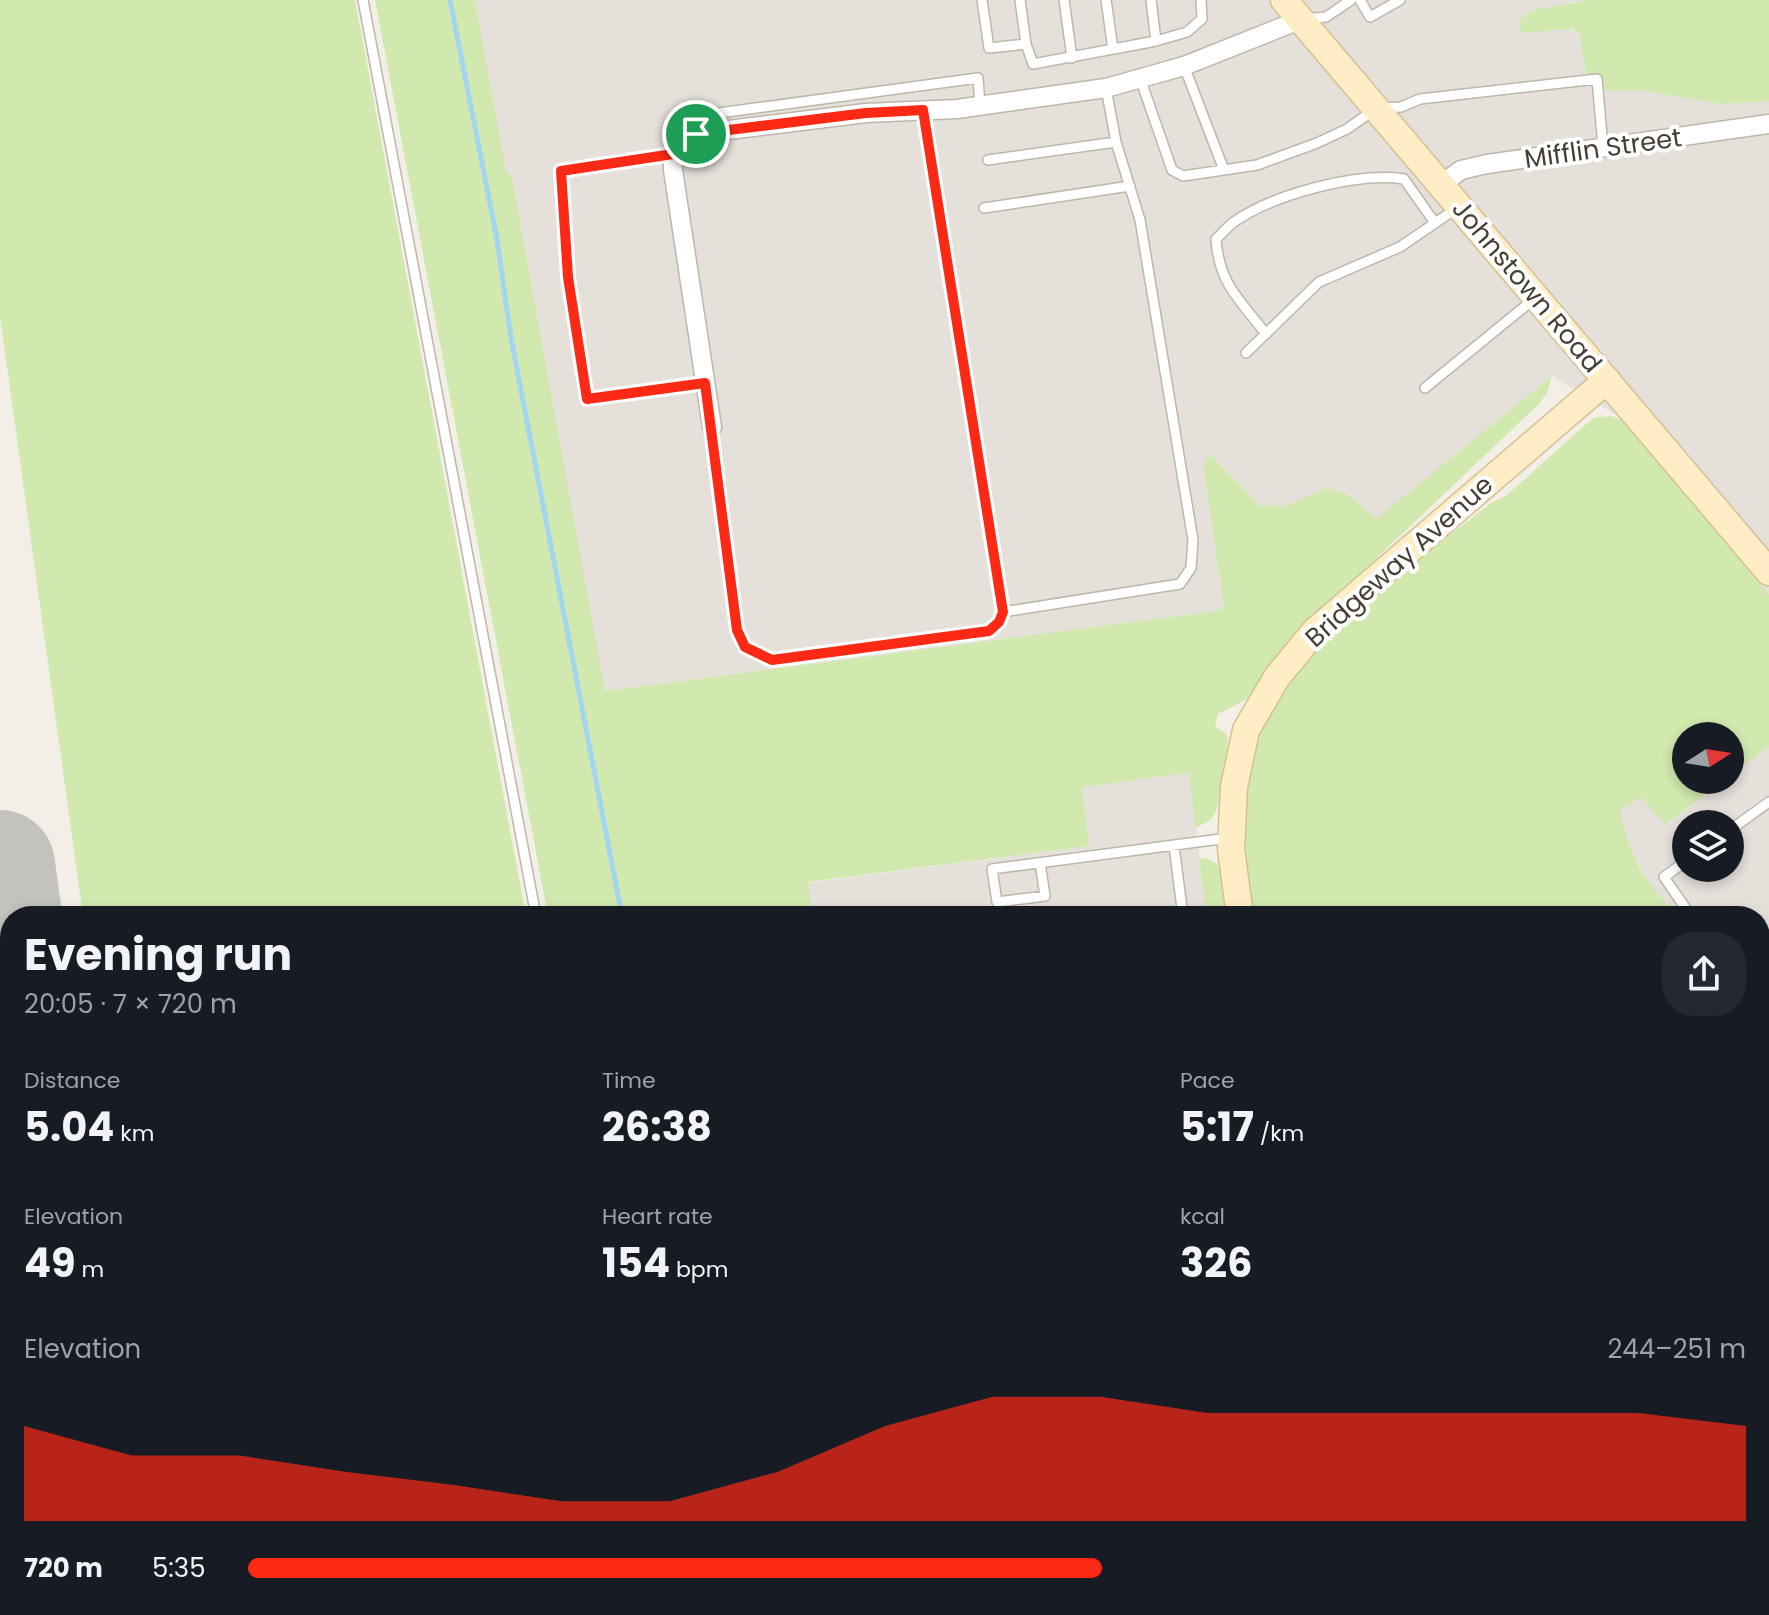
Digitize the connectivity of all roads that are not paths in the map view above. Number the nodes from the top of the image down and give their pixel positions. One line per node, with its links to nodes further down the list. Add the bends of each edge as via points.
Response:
1 (363, 0): 50 (lane)
2 (982, 0): 13 (lane, via 989,48)
3 (1020, 0): 13 (lane)
4 (1064, 0): 15 (lane)
5 (1106, 0): 14 (lane)
6 (1151, 0): 12 (lane)
7 (1201, 0): 12 (lane, via 1197,26)
8 (1351, 0): 11 (lane, via 1326,17)
9 (1360, 0): 10 (lane, via 1370,17)
10 (1400, 0)
11 (1293, 9): 16 (street); 20 (main road, Johnstown Road)
12 (1156, 41): 14 (lane)
13 (1026, 44): 15 (lane, via 1033,64)
14 (1113, 49): 15 (lane)
15 (1072, 58)
16 (1184, 66): 17 (street); 28 (lane)
17 (1140, 78): 18 (street); 28 (lane, via 1172,170 1183,176)
18 (1106, 88): 19 (street); 24 (lane)
19 (980, 105): 21 (street); 23 (lane, via 978,78 704,115)
20 (1377, 108): 25 (lane, via 1597,79); 28 (lane, via 1317,143 1257,165); 29 (main road, Johnstown Road)
21 (923, 110): 23 (street); 43 (lane)
22 (1769, 124): 25 (street, Mifflin Street)
23 (696, 134): 26 (street, via 681,141)
24 (1116, 142): 27 (lane); 31 (lane)
25 (1603, 147): 30 (street, Mifflin Street, via 1487,164 1461,170)
26 (673, 154): 39 (street); 39 (lane, via 561,171 568,277 587,399)
27 (988, 160)
28 (1224, 170)
29 (1414, 171): 30 (main road, Johnstown Road); 34 (lane); 36 (lane, via 1296,191 1234,222 1216,239 1223,278)
30 (1442, 184): 32 (main road, Johnstown Road)
31 (1130, 186): 33 (lane); 43 (lane, via 1191,525 1191,568 1180,584)
32 (1460, 206): 34 (lane); 35 (main road, Johnstown Road)
33 (984, 208)
34 (1435, 223): 36 (lane, via 1400,247 1319,282)
35 (1537, 297): 38 (main road, Johnstown Road); 40 (lane)
36 (1266, 334): 37 (lane)
37 (1246, 353)
38 (1607, 380): 42 (main road, Johnstown Road); 46 (main road, Bridgeway Avenue, via 1315,631 1286,665 1246,730 1234,787)
39 (705, 383): 41 (street)
40 (1425, 388)
41 (712, 427): 43 (lane, via 737,630 745,647 772,660 989,631)
42 (1769, 572)
43 (1003, 612)
44 (1769, 802): 45 (lane)
45 (1744, 820)
46 (1231, 838): 47 (lane); 52 (main road, Bridgeway Avenue)
47 (1174, 846): 48 (lane); 51 (lane)
48 (1040, 863): 48 (lane, via 992,869 997,902 1045,896)
49 (1672, 871): 53 (lane, via 1664,877)
50 (534, 906)
51 (1182, 906)
52 (1239, 906)
53 (1684, 906)

